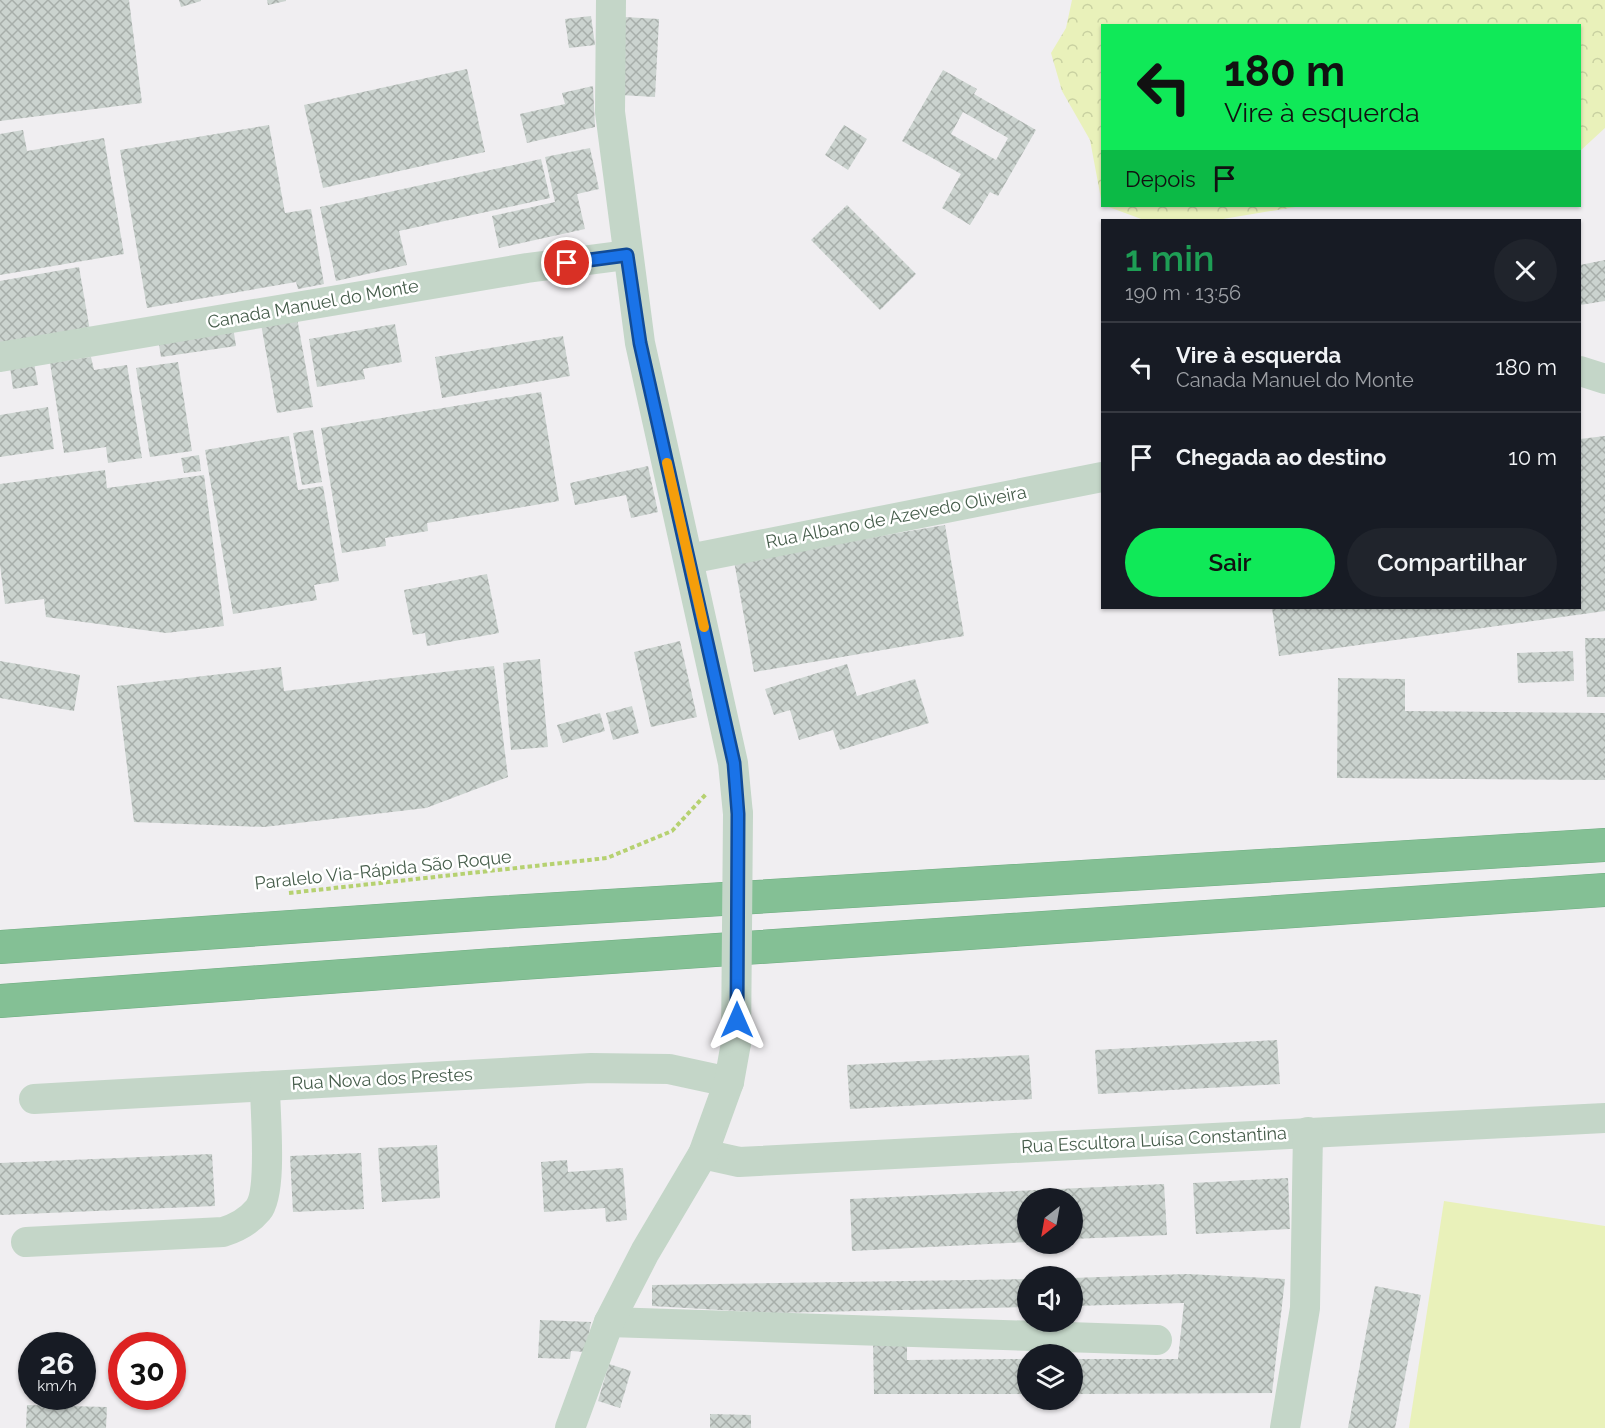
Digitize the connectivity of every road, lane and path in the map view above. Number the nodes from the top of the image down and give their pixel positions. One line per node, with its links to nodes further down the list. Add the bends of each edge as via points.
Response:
1 (611, 0): 2 (street, via 610,112)
2 (627, 255): 3 (street, Canada Manuel do Monte, via 527,268); 7 (street, via 640,343)
3 (0, 357)
4 (1581, 371): 5 (street)
5 (1605, 379)
6 (1101, 477): 7 (street, Rua Albano de Azevedo Oliveira)
7 (689, 559): 8 (street)
8 (734, 763): 11 (path, Paralelo Via-Rápida São Roque, via 672,831 607,858); 14 (street, bridge, via 738,814 736,1042)
9 (1605, 845): 12 (highway)
10 (1605, 890): 13 (highway)
11 (287, 893)
12 (0, 947)
13 (0, 1001)
14 (729, 1082): 15 (street, Rua Nova dos Prestes, via 669,1069 591,1068); 19 (street)
15 (265, 1086): 16 (street, Rua Nova dos Prestes); 20 (street, via 266,1192 258,1209 238,1227 223,1232)
16 (34, 1099)
17 (1605, 1118): 18 (street, Rua Escultora Luísa Constantina)
18 (1308, 1131): 19 (street, Rua Escultora Luísa Constantina, via 739,1162); 24 (street, via 1305,1308)
19 (703, 1154): 21 (street)
20 (26, 1242)
21 (609, 1322): 22 (street); 23 (street)
22 (1156, 1340)
23 (570, 1428)
24 (1285, 1428)

